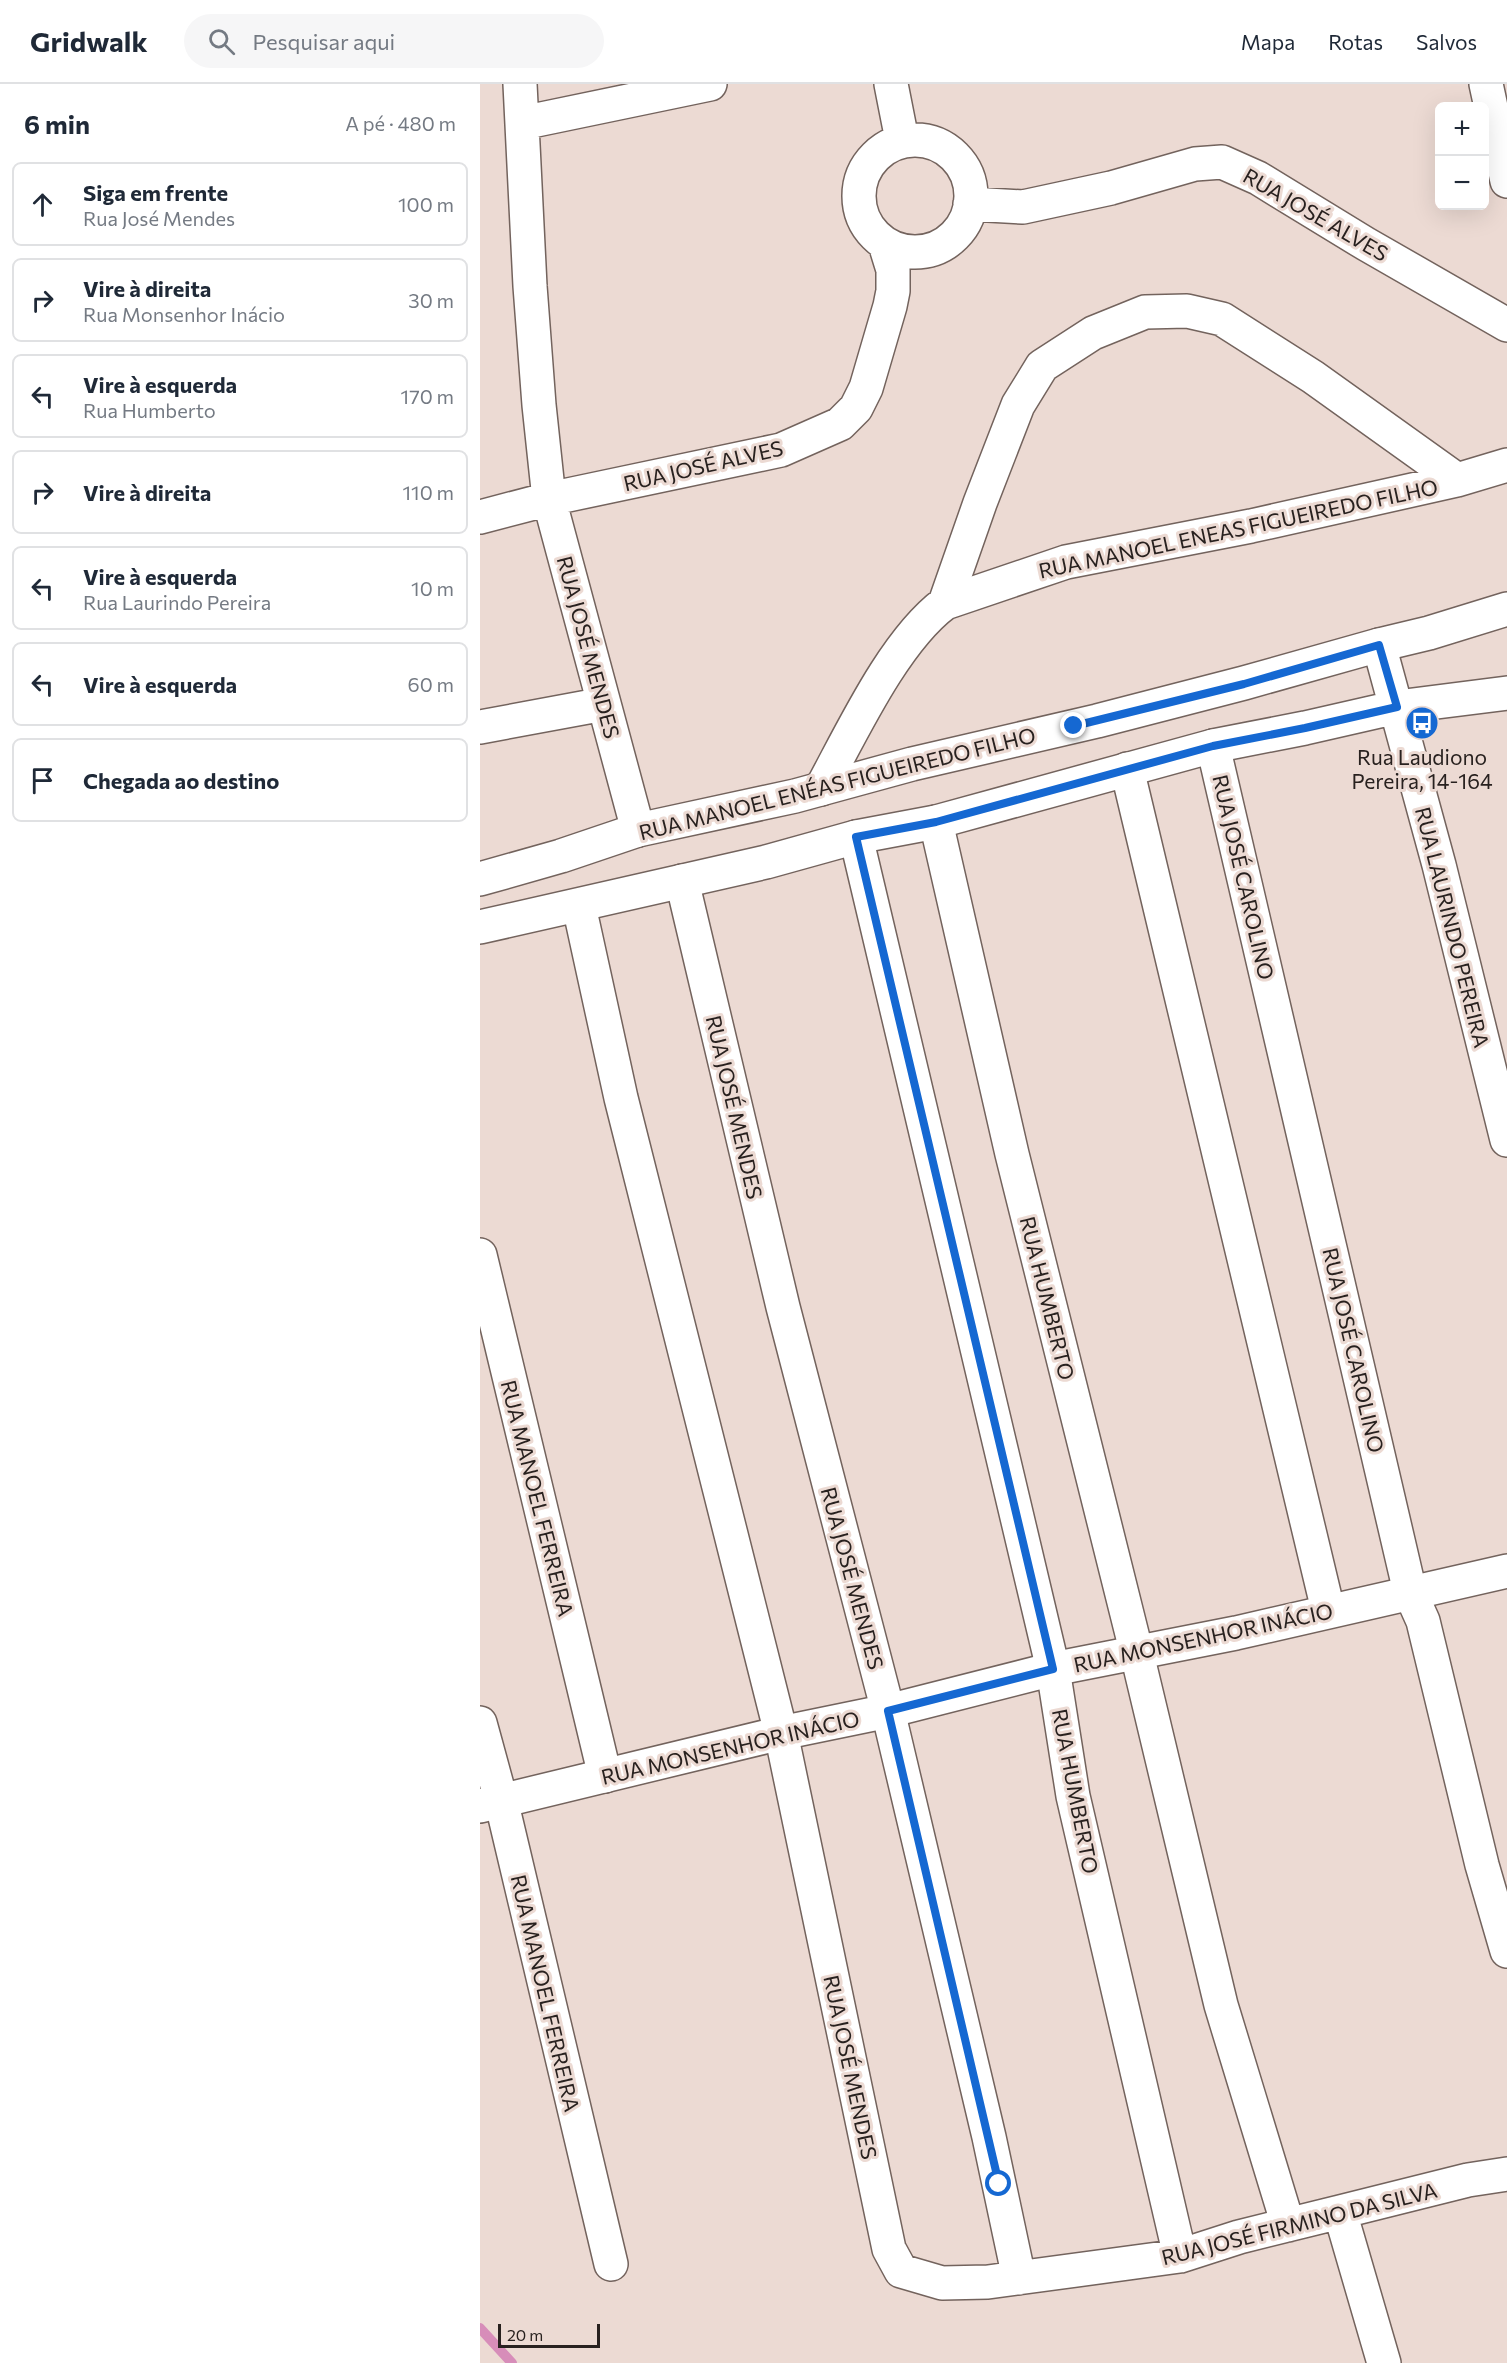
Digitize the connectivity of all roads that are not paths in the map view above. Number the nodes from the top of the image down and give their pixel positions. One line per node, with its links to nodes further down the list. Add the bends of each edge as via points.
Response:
1 (520, 84): 5 (street, RUA JOSÉ MENDES)
2 (710, 84): 5 (street)
3 (891, 84): 6 (street)
4 (1486, 84): 7 (street)
5 (522, 123): 13 (street, RUA JOSÉ MENDES, via 530,286)
6 (902, 140): 8 (street, via 924,139 945,147 961,162 970,182); 9 (street, via 882,150 867,166 859,186 860,208 869,229)
7 (1507, 180)
8 (970, 204): 9 (street, via 963,225 948,242 928,250 906,252); 10 (street, RUA JOSÉ ALVES, via 1023,207 1195,164 1222,162 1258,178)
9 (885, 244): 13 (street, RUA JOSÉ ALVES, via 893,270 887,316 866,388 856,408 840,424 781,450)
10 (1507, 325)
11 (1507, 465): 12 (street, RUA MANOEL ENEAS FIGUEIREDO FILHO)
12 (1457, 480): 15 (street, RUA MANOEL ENEAS FIGUEIREDO FILHO, via 1066,562); 15 (street, via 1313,377 1222,320 1187,311 1144,312 1093,333 1042,366 1018,405)
13 (549, 499): 14 (street, RUA JOSÉ ALVES); 19 (street, RUA JOSÉ MENDES)
14 (480, 517)
15 (945, 603): 24 (street, RUA MANOEL ENEAS FIGUEIREDO FILHO, via 930,614 887,673)
16 (1507, 609): 17 (street, RUA MANOEL ENÉAS FIGUEIREDO FILHO)
17 (1379, 645): 20 (street, RUA LAURINDO PEREIRA); 24 (street, RUA MANOEL ENÉAS FIGUEIREDO FILHO, via 1244,684)
18 (1507, 693): 20 (street)
19 (604, 704): 21 (street); 26 (street, RUA JOSÉ MENDES)
20 (1397, 707): 22 (street); 32 (street, RUA LAURINDO PEREIRA)
21 (480, 727)
22 (1213, 746): 23 (street); 35 (street, RUA JOSÉ CAROLINO)
23 (1127, 769): 25 (street); 36 (street)
24 (821, 789): 26 (street, RUA MANOEL ENÉAS FIGUEIREDO FILHO)
25 (936, 822): 27 (street); 37 (street, RUA HUMBERTO, via 1012,1154)
26 (638, 831): 28 (street, RUA MANOEL ENÉAS FIGUEIREDO FILHO)
27 (856, 837): 29 (street); 38 (street, RUA HUMBERTO)
28 (480, 879)
29 (682, 881): 30 (street); 39 (street, RUA JOSÉ MENDES, via 783,1306)
30 (579, 906): 31 (street); 41 (street, RUA JOSÉ MENDES, via 621,1098)
31 (480, 927)
32 (1507, 1140)
33 (480, 1256): 42 (street, RUA MANOEL FERREIRA)
34 (1507, 1571): 35 (street, RUA MONSENHOR INÁCIO)
35 (1410, 1592): 36 (street, RUA MONSENHOR INÁCIO); 44 (street, RUA JOSÉ CAROLINO, via 1424,1621 1482,1866)
36 (1328, 1610): 37 (street, RUA MONSENHOR INÁCIO)
37 (1137, 1654): 38 (street, RUA MONSENHOR INÁCIO); 47 (street, RUA HUMBERTO, via 1221,2005)
38 (1053, 1669): 39 (street, RUA MONSENHOR INÁCIO); 49 (street, RUA HUMBERTO, via 1073,1796)
39 (888, 1711): 41 (street, RUA MONSENHOR INÁCIO); 51 (street, RUA JOSÉ MENDES)
40 (480, 1723): 43 (street, RUA MANOEL FERREIRA)
41 (781, 1733): 42 (street, RUA MONSENHOR INÁCIO); 48 (street, RUA JOSÉ MENDES)
42 (605, 1776): 43 (street, RUA MONSENHOR INÁCIO)
43 (491, 1803): 50 (street, RUA MANOEL FERREIRA)
44 (1507, 1951)
45 (1507, 2174): 46 (street, RUA JOSÉ FIRMINO DA SILVA)
46 (1340, 2211): 47 (street, RUA JOSÉ FIRMINO DA SILVA); 52 (street)
47 (1288, 2225): 49 (street, RUA JOSÉ FIRMINO DA SILVA)
48 (890, 2249): 51 (street, RUA JOSÉ FIRMINO DA SILVA, via 901,2271 942,2283)
49 (1180, 2256): 51 (street, RUA JOSÉ FIRMINO DA SILVA)
50 (610, 2264)
51 (1019, 2278)
52 (1384, 2363)

